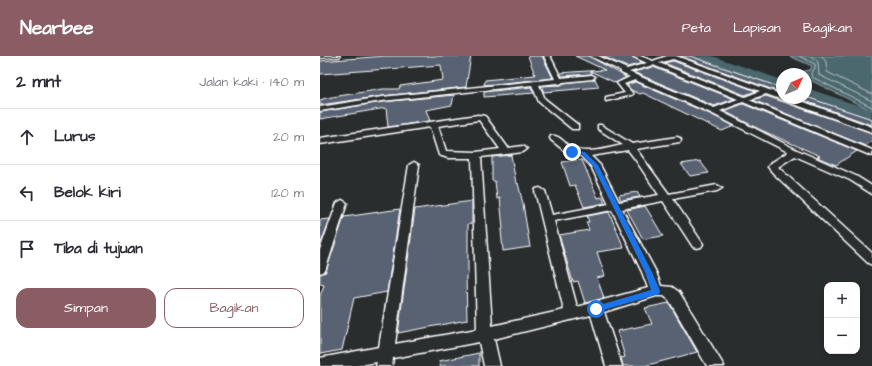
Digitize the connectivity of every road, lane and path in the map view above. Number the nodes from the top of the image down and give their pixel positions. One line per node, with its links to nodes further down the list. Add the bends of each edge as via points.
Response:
1 (339, 56): 5 (lane)
2 (547, 56): 11 (street)
3 (592, 56): 8 (street)
4 (635, 56): 7 (street)
5 (320, 57)
6 (672, 57): 7 (street); 13 (street)
7 (652, 63): 8 (street); 16 (street)
8 (625, 70): 10 (street, via 623,72)
9 (592, 77): 11 (street)
10 (634, 78): 15 (street, via 620,83 629,94); 19 (street)
11 (560, 82): 12 (street)
12 (535, 84): 18 (street, via 382,99); 21 (street, via 542,100)
13 (767, 91): 14 (street); 16 (street)
14 (776, 95)
15 (610, 98)
16 (744, 99): 19 (street); 31 (street)
17 (802, 104): 23 (street)
18 (320, 109)
19 (714, 111): 30 (street)
20 (433, 124): 25 (street); 29 (street, via 481,118); 33 (street, via 442,153)
21 (575, 127)
22 (601, 127): 27 (street)
23 (872, 130)
24 (554, 138): 32 (street, via 569,150)
25 (320, 140)
26 (677, 140): 27 (street)
27 (629, 146): 32 (street); 38 (street)
28 (523, 149): 29 (street)
29 (506, 151): 33 (street)
30 (794, 152): 37 (street, via 853,178); 43 (street, via 773,167)
31 (871, 152)
32 (584, 154): 40 (street, via 596,165)
33 (476, 156): 48 (street)
34 (414, 165): 49 (street)
35 (718, 188): 38 (street)
36 (540, 191): 41 (street)
37 (872, 191)
38 (666, 198): 40 (street); 42 (street)
39 (342, 203): 44 (street)
40 (617, 207): 41 (street); 45 (street)
41 (547, 219): 47 (street)
42 (698, 244)
43 (872, 260)
44 (320, 268)
45 (656, 291): 46 (street); 54 (street, via 667,291 674,296)
46 (596, 309): 47 (street); 53 (street)
47 (572, 315): 48 (street)
48 (485, 334): 49 (street); 52 (street)
49 (386, 352): 50 (street); 51 (street)
50 (320, 366)
51 (384, 366)
52 (492, 366)
53 (614, 366)
54 (716, 366)

